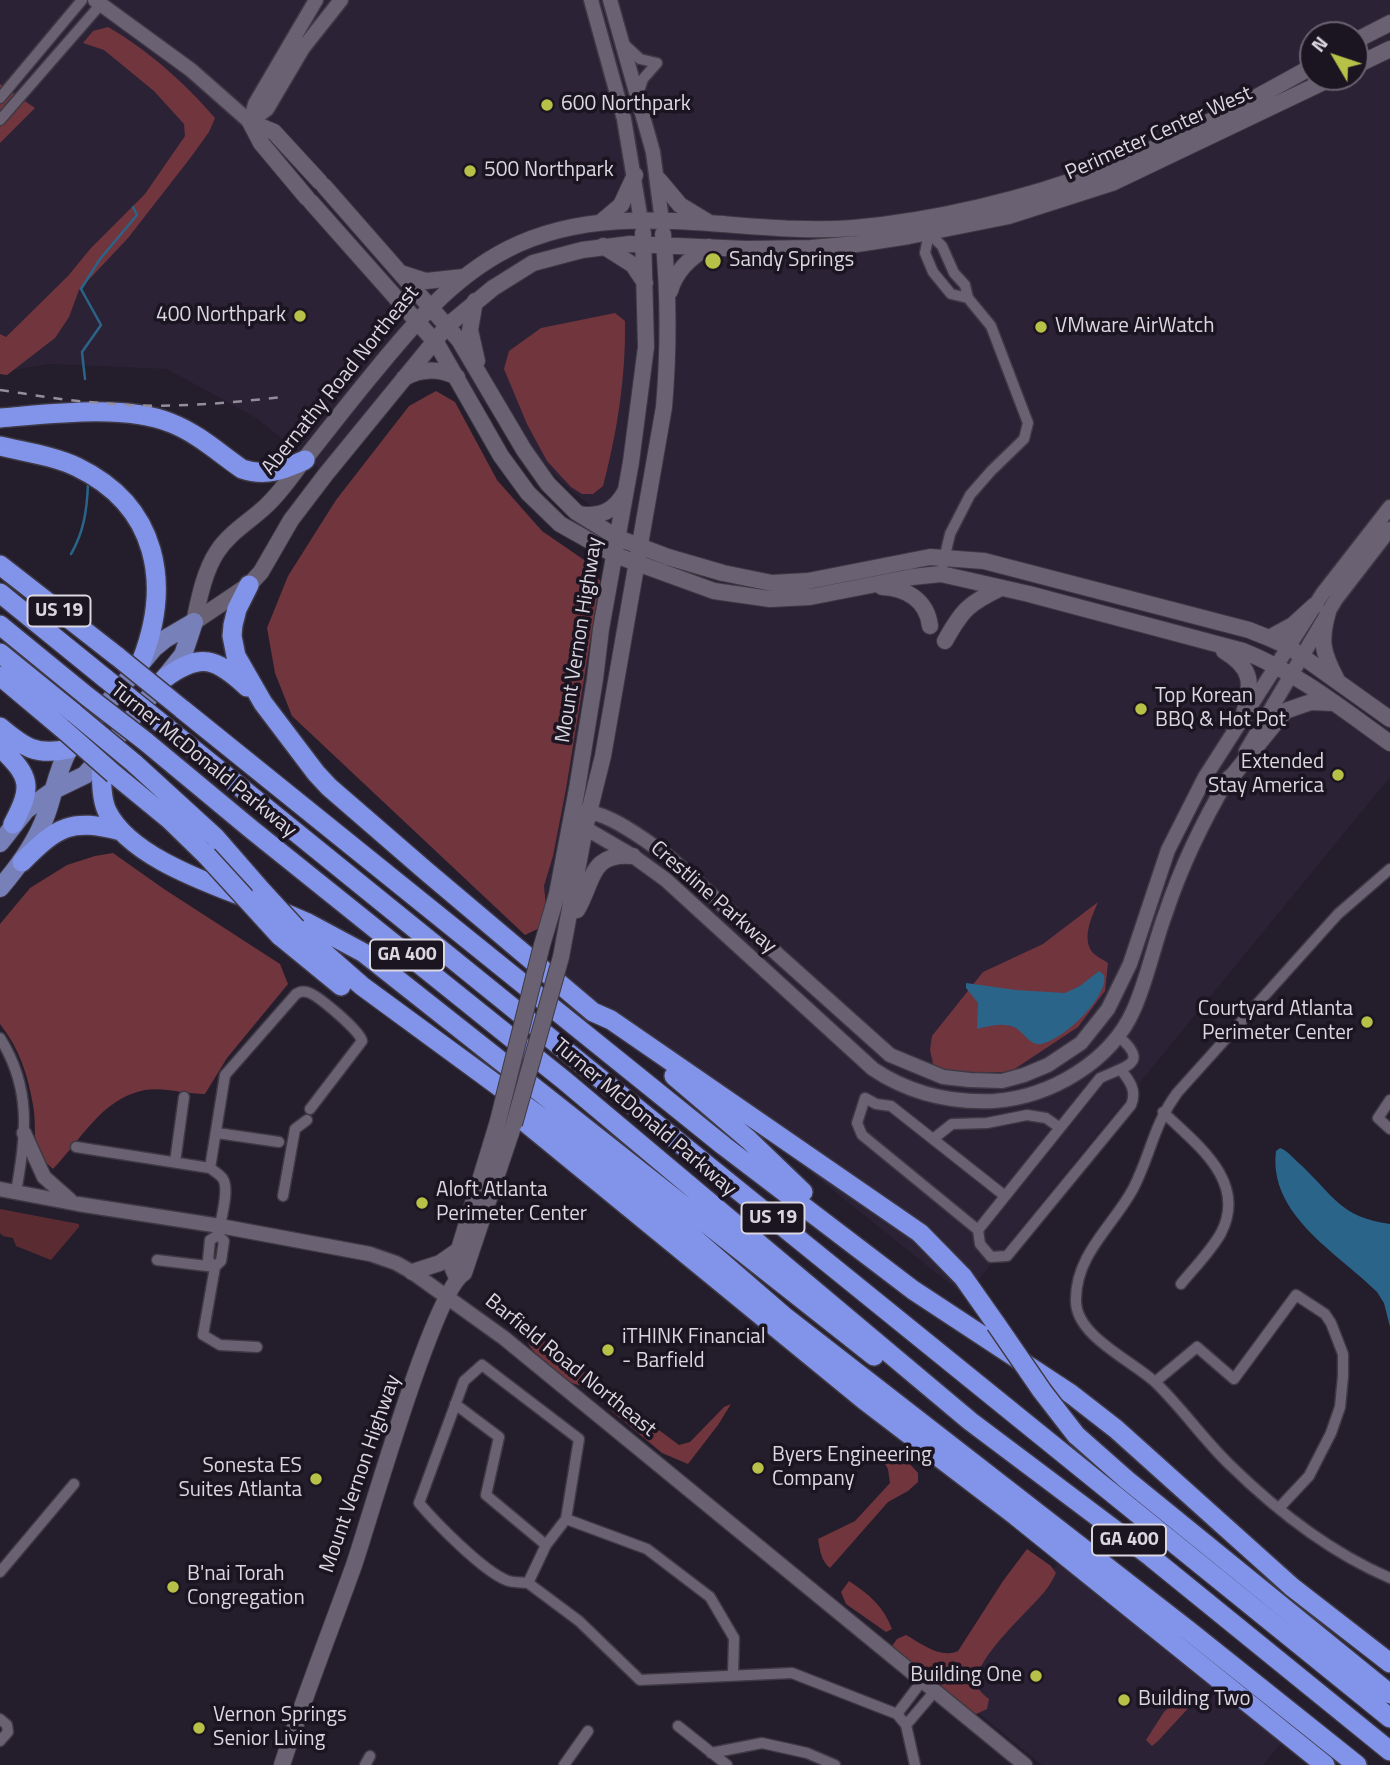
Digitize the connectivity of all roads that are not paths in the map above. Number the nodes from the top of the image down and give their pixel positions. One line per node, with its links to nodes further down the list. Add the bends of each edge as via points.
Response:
1 (82, 0): 15 (street)
2 (316, 0): 17 (street, via 255,104)
3 (341, 0): 17 (street, via 303,48 267,110)
4 (591, 0): 18 (street, Mount Vernon Highway)
5 (610, 0): 9 (street, Mount Vernon Highway)
6 (98, 2): 16 (street); 17 (street, via 191,70)
7 (1390, 23): 8 (main road)
8 (1369, 34)
9 (622, 43): 14 (street, Mount Vernon Highway); 14 (street, via 640,59 657,63 643,79)
10 (1390, 49): 11 (main road)
11 (1369, 59)
12 (1299, 73): 24 (main road, Perimeter Center West, via 1108,168)
13 (1305, 91): 24 (main road, Perimeter Center West, via 1105,186 1009,216)
14 (638, 94): 19 (street, Mount Vernon Highway)
15 (0, 98)
16 (0, 120)
17 (250, 122): 29 (main road, via 274,132); 36 (main road, via 261,143)
18 (635, 175): 20 (street, Mount Vernon Highway); 22 (main road, via 621,205)
19 (659, 180): 21 (street, Mount Vernon Highway); 23 (main road, via 680,205)
20 (641, 221): 21 (main road, Abernathy Road Northeast); 22 (main road, Abernathy Road Northeast); 25 (main road, Mount Vernon Highway)
21 (662, 221): 23 (main road, Perimeter Center West); 26 (main road, Mount Vernon Highway)
22 (601, 222): 30 (main road, Abernathy Road Northeast, via 557,230 519,244)
23 (713, 225): 24 (main road, Perimeter Center West, via 810,230)
24 (927, 225): 28 (main road, Perimeter Center West, via 811,248); 33 (street, via 965,285); 33 (street, via 925,253 933,272 951,294)
25 (644, 243): 26 (main road); 27 (main road); 31 (main road, Mount Vernon Highway)
26 (664, 244): 28 (main road, Perimeter Center West); 32 (main road, Mount Vernon Highway)
27 (603, 246): 31 (main road, via 632,265); 34 (main road, via 533,263)
28 (709, 247): 32 (main road, via 680,270)
29 (400, 273): 30 (main road, via 426,281); 35 (main road)
30 (464, 277): 35 (main road, Abernathy Road Northeast)
31 (646, 284): 45 (main road, Mount Vernon Highway, via 644,370)
32 (669, 294): 51 (main road, Mount Vernon Highway, via 664,407)
33 (968, 298): 53 (street, via 991,326 1028,423 1024,439 970,495)
34 (475, 301): 37 (main road); 39 (main road, via 470,330)
35 (430, 307): 36 (main road, Abernathy Road Northeast); 37 (main road)
36 (416, 321): 38 (main road); 44 (main road, Abernathy Road Northeast)
37 (447, 326): 38 (main road); 39 (main road)
38 (433, 341): 40 (main road); 41 (main road)
39 (480, 373): 47 (main road, via 536,468)
40 (457, 377): 41 (main road, via 428,370); 52 (main road, via 501,456 528,493 560,524)
41 (402, 380): 57 (main road, via 291,520)
42 (0, 418): 44 (highway, via 152,416 184,428 248,471 269,473)
43 (0, 446): 71 (highway, via 76,466 106,484 137,515 157,576 151,636)
44 (305, 460): 62 (main road, Abernathy Road Northeast, via 276,496 215,555)
45 (626, 490): 47 (main road, via 604,513); 50 (main road, Mount Vernon Highway)
46 (1390, 507): 49 (street)
47 (578, 513): 50 (main road)
48 (1390, 529): 49 (street)
49 (1375, 537): 61 (street); 61 (street, via 1348,560)
50 (618, 538): 51 (main road); 52 (main road, Mount Vernon Highway)
51 (639, 546): 53 (main road, via 772,583); 54 (main road, Mount Vernon Highway)
52 (615, 555): 54 (main road); 91 (main road, Mount Vernon Highway)
53 (944, 557): 56 (street); 65 (main road, via 1035,573)
54 (637, 564): 58 (main road, via 714,591 770,599); 90 (main road, Mount Vernon Highway)
55 (0, 565): 135 (highway, US 19, bridge, via 662,1098)
56 (941, 574): 58 (main road); 59 (main road)
57 (249, 585): 62 (main road); 78 (highway, via 237,609 232,636 236,656)
58 (866, 586): 64 (main road, via 892,587 915,596)
59 (1001, 588): 66 (main road, via 959,615); 67 (main road)
60 (0, 593): 160 (highway, Turner McDonald Parkway / US 19, bridge)
61 (1322, 608): 65 (main road); 68 (street, Crestline Parkway); 70 (street, Crestline Parkway); 76 (main road, via 1322,645)
62 (194, 622): 71 (main road, via 165,639); 75 (main road, Abernathy Road Northeast, via 183,655)
63 (0, 625): 146 (highway, Turner McDonald Parkway / GA 400, bridge, via 565,1081)
64 (930, 625)
65 (1269, 638): 68 (main road)
66 (945, 640)
67 (1210, 643): 72 (main road); 79 (main road, via 1241,661 1247,673)
68 (1289, 647): 70 (main road); 72 (street, Crestline Parkway)
69 (0, 653): 81 (highway)
70 (1303, 657): 73 (street, Crestline Parkway); 76 (main road)
71 (141, 662): 85 (main road)
72 (1278, 665): 73 (main road); 79 (street, Crestline Parkway)
73 (1293, 674): 77 (main road); 87 (street, Crestline Parkway)
74 (0, 676): 81 (highway)
75 (165, 678): 78 (highway, via 194,662 215,663); 86 (main road, Abernathy Road Northeast)
76 (1339, 683): 80 (main road)
77 (1333, 702): 83 (main road); 87 (main road, via 1311,702 1285,711)
78 (262, 703): 107 (highway, via 329,787)
79 (1243, 719): 89 (street, Crestline Parkway)
80 (1390, 719)
81 (68, 721): 102 (highway, bridge, via 114,774 170,820); 102 (highway, bridge, via 134,763 215,837 262,891)
82 (0, 727): 85 (highway, via 31,750)
83 (1390, 743)
84 (0, 747): 93 (highway, via 17,763 26,786 25,802)
85 (69, 749): 88 (main road)
86 (101, 757): 88 (main road, Abernathy Road Northeast, via 85,775); 95 (highway, via 104,802)
87 (1225, 785): 92 (street, Crestline Parkway)
88 (54, 790): 93 (main road, Abernathy Road Northeast); 98 (main road, via 39,833)
89 (1189, 808): 92 (street); 104 (street, Crestline Parkway, via 1168,850)
90 (591, 811): 91 (street); 94 (main road, Mount Vernon Highway); 103 (street, Crestline Parkway, via 670,858)
91 (573, 814): 94 (street, Crestline Parkway); 116 (main road, Mount Vernon Highway, bridge)
92 (1206, 817): 105 (street, Crestline Parkway, via 1184,862)
93 (13, 824): 96 (main road, Abernathy Road Northeast)
94 (585, 828): 97 (street, Crestline Parkway); 101 (main road, Mount Vernon Highway)
95 (121, 831): 98 (highway, via 95,824 71,826 41,843); 128 (highway, via 184,873 309,923 364,953)
96 (0, 843)
97 (633, 856): 101 (main road, via 614,856 599,865); 106 (street, Crestline Parkway, via 666,880)
98 (22, 862): 100 (main road)
99 (1390, 869): 115 (street, via 1338,915)
100 (0, 888)
101 (570, 917): 116 (main road, Mount Vernon Highway, bridge)
102 (288, 932): 142 (highway, via 572,1140); 174 (highway, via 360,1001 539,1132 854,1391)
103 (777, 954): 104 (street, Crestline Parkway, via 890,1055 943,1077 1002,1081 1048,1065 1081,1043 1108,1009); 106 (street)
104 (1130, 964): 105 (street)
105 (1148, 971): 108 (street, Crestline Parkway, via 1134,1010)
106 (766, 972): 108 (street, Crestline Parkway, via 885,1077 949,1100 1015,1099 1042,1092 1101,1055)
107 (593, 1012): 135 (highway, via 749,1140); 158 (highway, bridge, via 920,1233 974,1292 1076,1435)
108 (1118, 1036): 110 (street, via 1134,1055)
109 (0, 1038): 119 (street, via 21,1084)
110 (1121, 1070): 117 (street, via 1100,1078); 132 (street, via 1133,1089 1130,1105 1007,1256 991,1257 980,1244)
111 (862, 1086): 113 (street)
112 (184, 1097): 124 (street)
113 (865, 1098): 121 (street, via 891,1106); 132 (street, via 858,1123 862,1135)
114 (1390, 1100): 118 (street, via 1378,1118)
115 (1163, 1112): 140 (street, via 1217,1168 1228,1190 1220,1235); 144 (street, via 1133,1189 1087,1257 1076,1302 1087,1330)
116 (506, 1123): 134 (main road, Mount Vernon Highway); 139 (main road, Mount Vernon Highway, via 464,1273)
117 (1060, 1128): 121 (street, via 1046,1118 1027,1115 952,1124); 130 (street)
118 (1390, 1129)
119 (24, 1133): 127 (street); 131 (street, via 44,1177)
120 (217, 1133): 122 (street); 125 (street); 129 (street, via 225,1075 296,994 312,995 356,1030 362,1041 295,1129)
121 (933, 1139): 130 (street)
122 (279, 1142)
123 (76, 1147): 124 (street)
124 (175, 1162): 125 (street)
125 (210, 1168): 133 (street, via 223,1178 226,1188)
126 (0, 1189): 127 (street, Barfield Road Northeast)
127 (16, 1192): 131 (street, Barfield Road Northeast)
128 (666, 1192): 142 (highway); 146 (highway, via 898,1375)
129 (283, 1196)
130 (1005, 1196): 132 (street)
131 (78, 1204): 133 (street, Barfield Road Northeast)
132 (978, 1230)
133 (219, 1231): 137 (street, via 211,1240 208,1260); 138 (street, Barfield Road Northeast, via 355,1250)
134 (460, 1249): 138 (main road, via 440,1263); 139 (main road, Mount Vernon Highway, via 453,1269)
135 (863, 1251): 154 (highway, US 19, via 1116,1429 1292,1587)
136 (157, 1260): 137 (street)
137 (215, 1267): 143 (street, via 203,1335 220,1345)
138 (412, 1272): 141 (street, Barfield Road Northeast)
139 (457, 1278): 141 (main road, Mount Vernon Highway)
140 (1181, 1284)
141 (448, 1297): 156 (street, Barfield Road Northeast); 168 (main road, Mount Vernon Highway, via 415,1378)
142 (784, 1316): 175 (highway)
143 (257, 1347)
144 (1154, 1382): 148 (street, via 1230,1465); 148 (street, via 1197,1347 1234,1379 1296,1295 1325,1314 1343,1354 1340,1407 1309,1476)
145 (455, 1404): 149 (street, via 464,1381 482,1365 579,1439); 150 (street, via 499,1437 486,1495); 153 (street, via 418,1503 493,1573 508,1581)
146 (971, 1420): 166 (highway, Turner McDonald Parkway / GA 400, via 1151,1557)
147 (74, 1483): 151 (street)
148 (1279, 1508): 152 (street, via 1334,1551)
149 (566, 1519): 150 (street); 155 (street, via 647,1549 710,1597 734,1638)
150 (546, 1545): 153 (street)
151 (0, 1572)
152 (1390, 1578)
153 (528, 1583): 155 (street, via 579,1621 640,1680)
154 (1390, 1663)
155 (728, 1676): 159 (street, via 793,1673)
156 (922, 1681): 157 (street, Barfield Road Northeast); 159 (street)
157 (935, 1691): 162 (street); 173 (street, Barfield Road Northeast)
158 (1390, 1694)
159 (897, 1714): 162 (street)
160 (1390, 1718)
161 (0, 1719): 165 (street, via 8,1731)
162 (906, 1725): 172 (street)
163 (678, 1726): 167 (street)
164 (588, 1731): 169 (street)
165 (0, 1741)
166 (1390, 1751)
167 (711, 1753): 170 (street); 171 (street, via 762,1742)
168 (282, 1765)
169 (564, 1765)
170 (727, 1765)
171 (835, 1765)
172 (915, 1765)
173 (1025, 1765)
174 (1325, 1765)
175 (1357, 1765)

